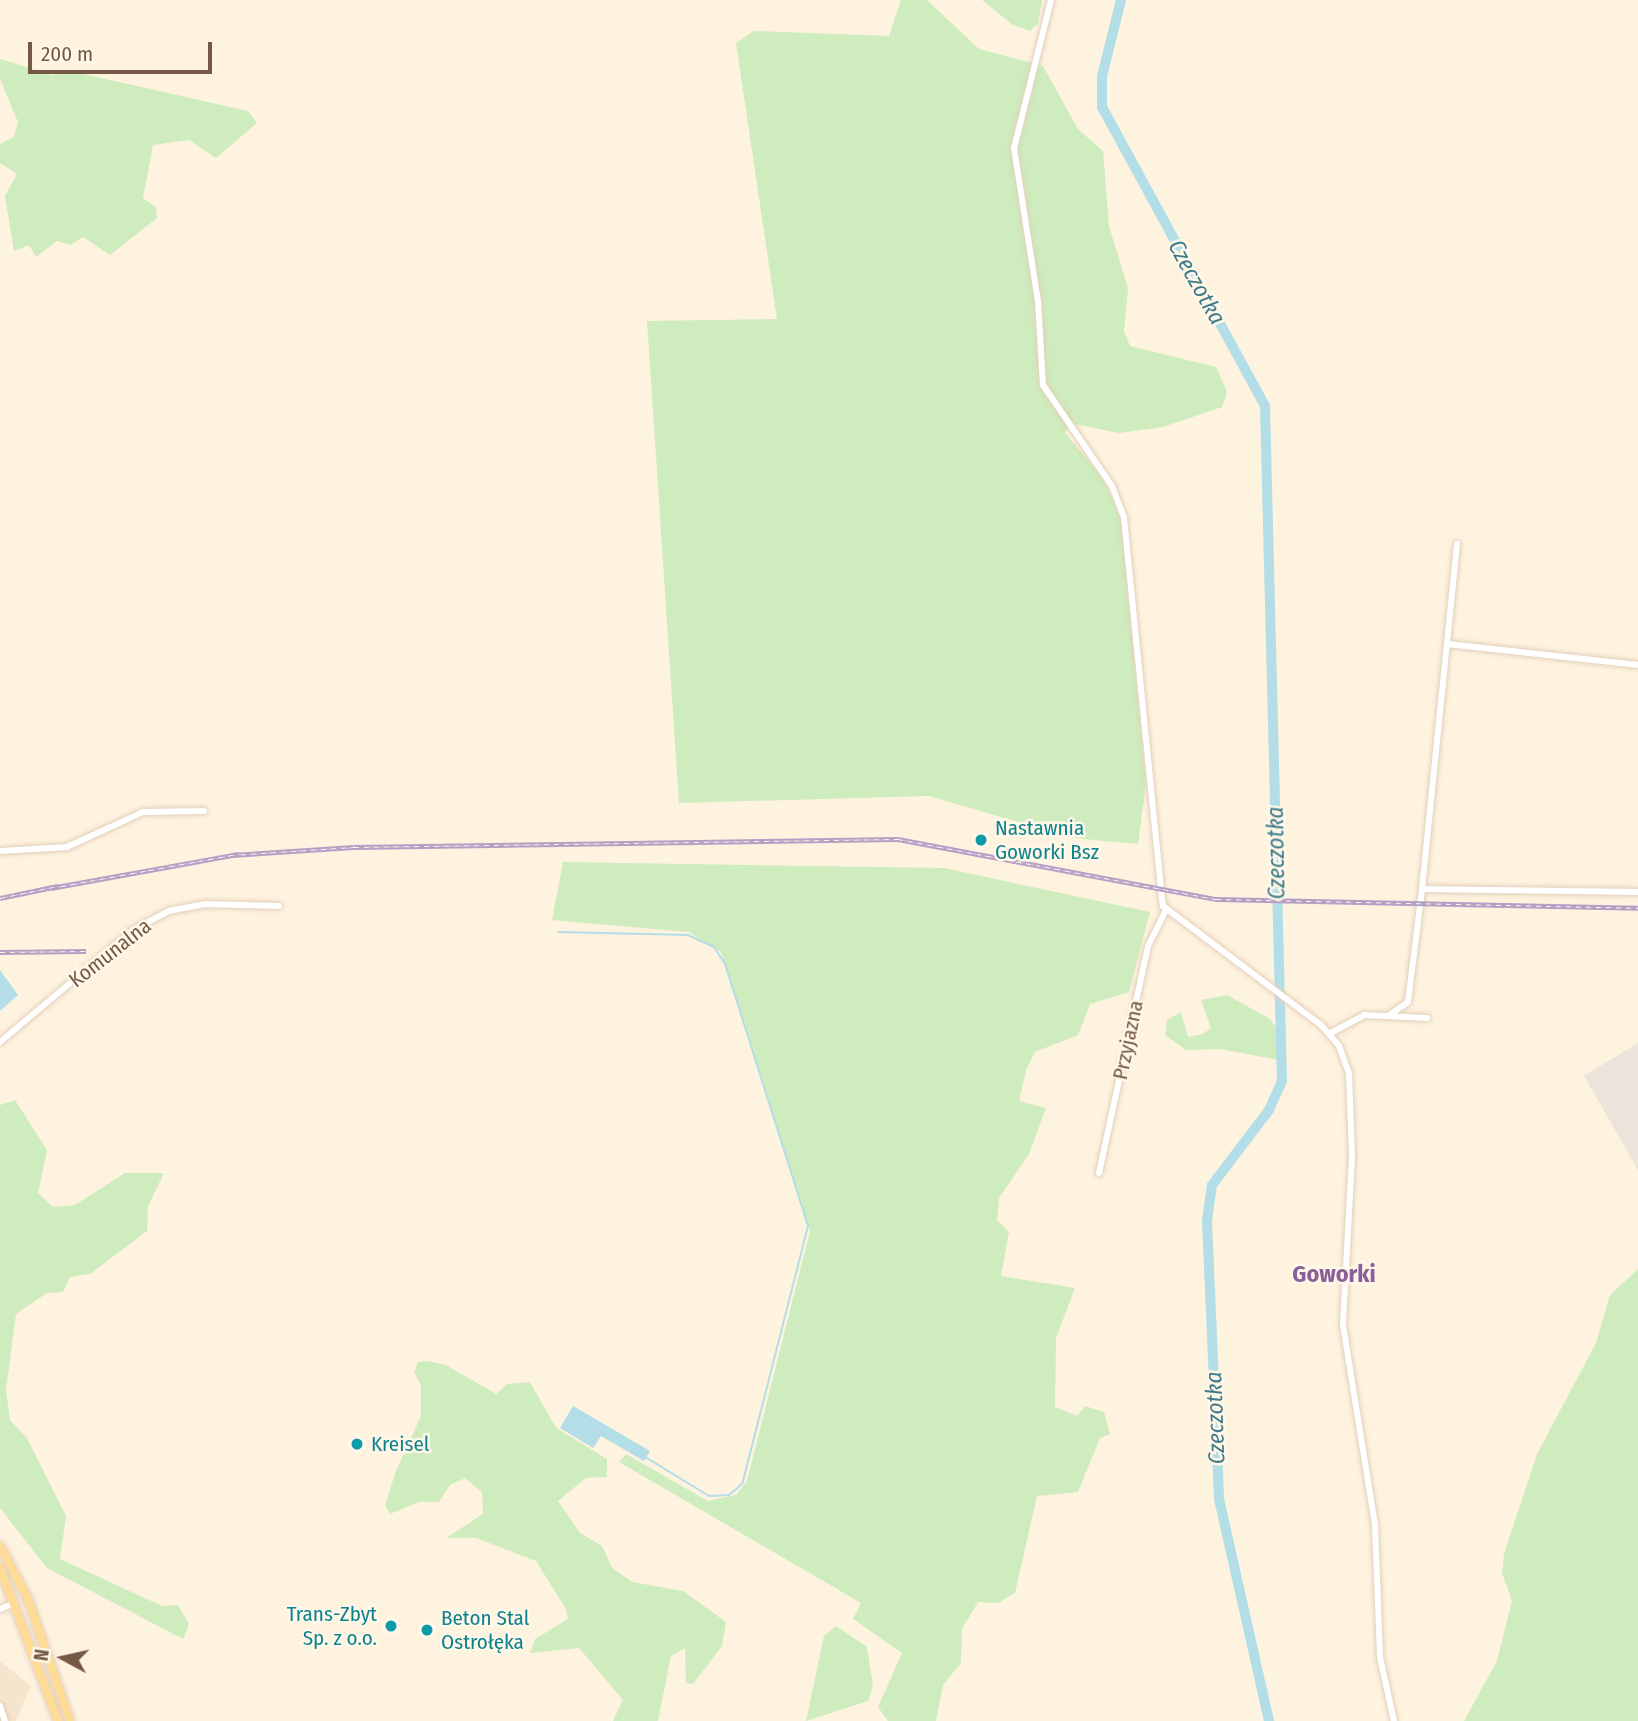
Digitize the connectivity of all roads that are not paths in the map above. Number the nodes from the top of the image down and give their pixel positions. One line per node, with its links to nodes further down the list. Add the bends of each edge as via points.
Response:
1 (1051, 0): 10 (street, via 1014,148 1038,301 1040,365 1050,399 1112,486 1124,518)
2 (1457, 544): 3 (street)
3 (1448, 644): 4 (street); 7 (street)
4 (1638, 665)
5 (204, 811): 6 (street, via 143,812 78,844)
6 (0, 851)
7 (1422, 889): 8 (street); 11 (street, via 1408,1002)
8 (1638, 892)
9 (279, 906): 14 (street, Komunalna, via 204,904 169,911 133,930)
10 (1166, 911): 13 (street); 15 (street, Przyjazna, via 1148,946)
11 (1388, 1016): 12 (street); 13 (street, via 1346,1020)
12 (1427, 1018)
13 (1329, 1034): 24 (street, via 1349,1074 1352,1157 1343,1325 1375,1525 1380,1657)
14 (0, 1042)
15 (1100, 1173)
16 (0, 1546): 23 (main road, via 28,1599)
17 (0, 1567): 18 (main road)
18 (17, 1602): 19 (street); 22 (main road)
19 (0, 1609)
20 (0, 1706): 21 (street)
21 (5, 1721)
22 (58, 1721)
23 (69, 1721)
24 (1394, 1721)

